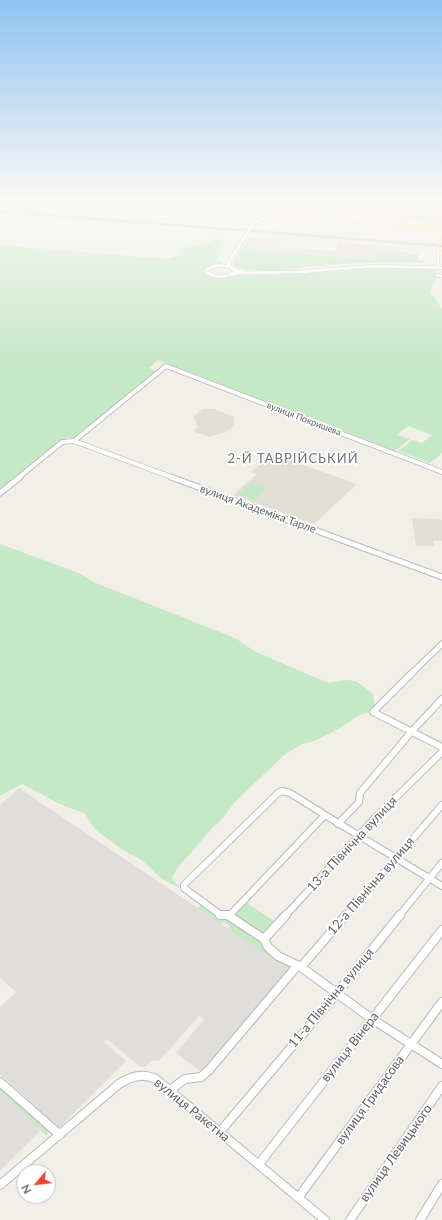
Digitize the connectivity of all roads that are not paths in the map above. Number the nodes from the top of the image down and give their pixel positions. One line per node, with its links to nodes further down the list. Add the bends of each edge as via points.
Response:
1 (233, 255): 3 (street, bridge)
2 (439, 255): 5 (street)
3 (230, 258): 4 (street); 6 (street, via 228,264)
4 (218, 265): 6 (street); 8 (street, via 207,268 206,272 216,277)
5 (437, 267): 6 (street, via 377,265 268,272 242,272); 7 (street); 8 (street, via 368,267)
6 (232, 268): 8 (street, via 235,272)
7 (442, 268)
8 (230, 275)
9 (437, 275): 10 (street)
10 (442, 276)
11 (74, 441): 12 (street, вулиця Покришева, via 166,366); 13 (street, via 62,442); 14 (street, вулиця Академіка Тарле)
12 (442, 472)
13 (0, 493)
14 (442, 577)
15 (442, 644): 17 (street, via 373,712)
16 (442, 699): 17 (street)
17 (412, 731): 18 (street); 22 (street, via 360,793 359,802)
18 (442, 747)
19 (442, 752): 23 (street, 13-а Північна вулиця)
20 (442, 805): 24 (street, 12-а Північна вулиця)
21 (325, 816): 22 (street); 28 (street); 28 (street, via 290,793 280,792 184,885 184,888 222,916)
22 (338, 824): 23 (street)
23 (358, 836): 24 (street); 30 (street, 13-а Північна вулиця)
24 (395, 858): 26 (street); 31 (street, 12-а Північна вулиця)
25 (442, 863): 26 (street, 11-а Північна вулиця)
26 (429, 878): 27 (street); 32 (street, 11-а Північна вулиця)
27 (442, 886)
28 (228, 917): 30 (street)
29 (442, 930): 34 (street, вулиця Вінера)
30 (264, 939): 31 (street, via 272,951)
31 (299, 967): 32 (street); 39 (street, 12-а Північна вулиця, via 209,1070 201,1077 179,1082)
32 (337, 993): 34 (street); 40 (street, 11-а Північна вулиця)
33 (442, 1002): 35 (street, вулиця Гридасова)
34 (372, 1019): 35 (street); 42 (street, вулиця Вінера)
35 (410, 1044): 36 (street); 45 (street, вулиця Гридасова)
36 (442, 1064)
37 (0, 1082): 41 (street)
38 (442, 1086): 47 (street, вулиця Левицького)
39 (170, 1090): 40 (street, вулиця Ракетна); 41 (street, вулиця Ракетна, via 149,1075 133,1076 119,1084)
40 (219, 1133): 42 (street, вулиця Ракетна)
41 (60, 1135): 44 (street, вулиця Ракетна)
42 (259, 1164): 45 (street, вулиця Ракетна)
43 (442, 1184): 48 (street)
44 (0, 1186)
45 (298, 1198): 46 (street, вулиця Ракетна)
46 (325, 1220)
47 (350, 1220)
48 (420, 1220)

